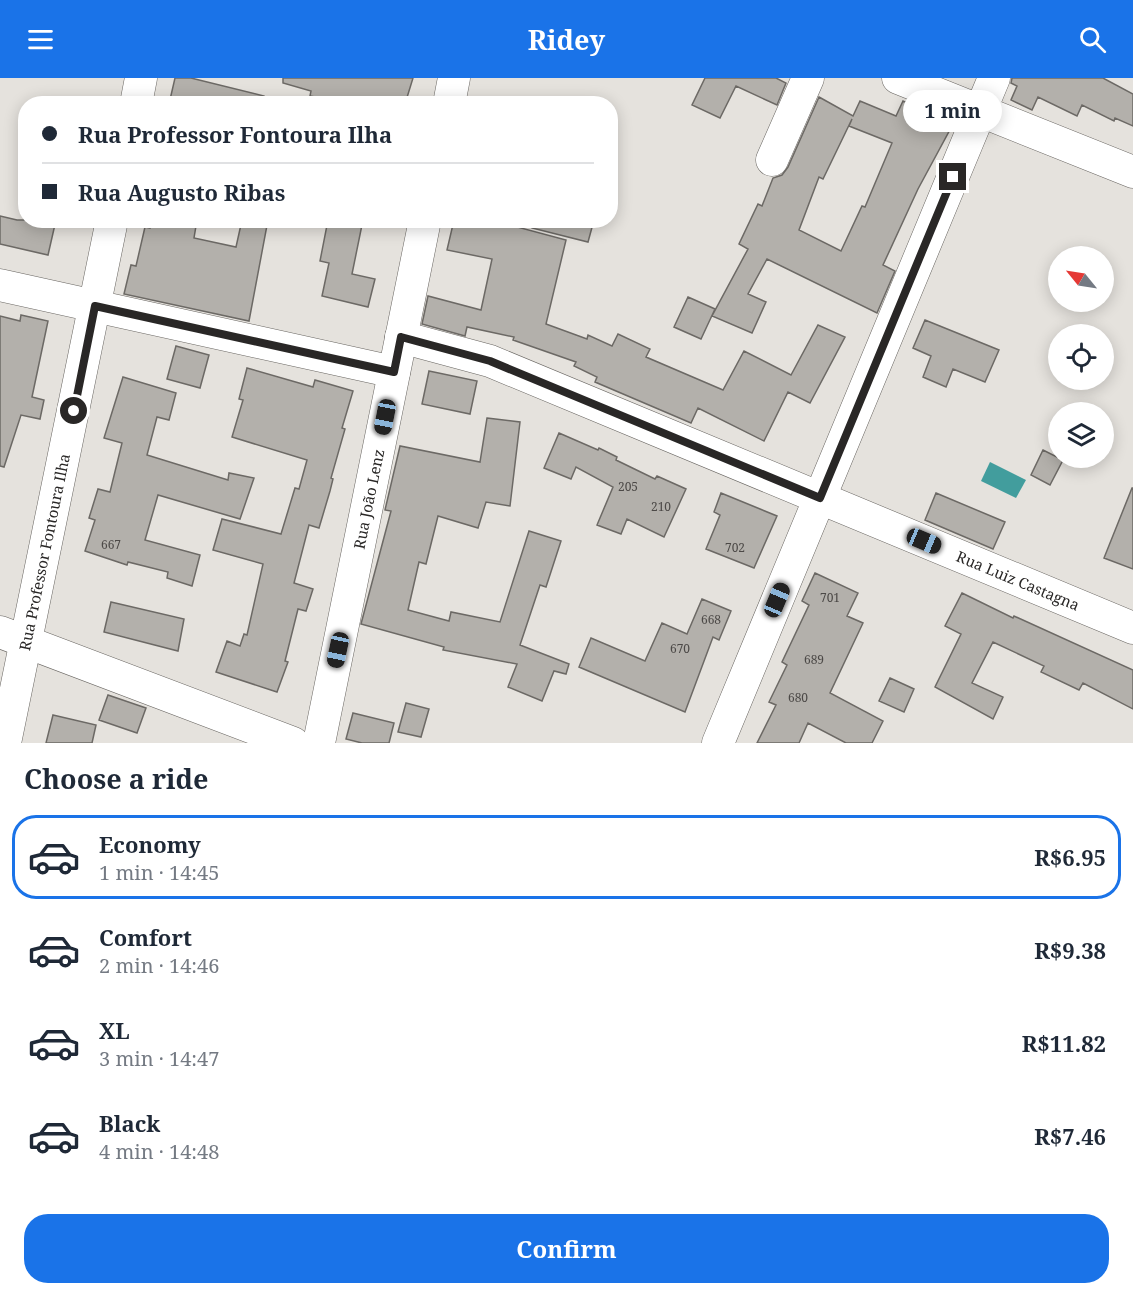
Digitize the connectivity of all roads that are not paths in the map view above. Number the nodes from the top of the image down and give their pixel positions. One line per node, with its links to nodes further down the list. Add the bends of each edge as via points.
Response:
1 (141, 78): 6 (street)
2 (454, 78): 7 (street)
3 (808, 78): 9 (street)
4 (898, 78): 8 (street)
5 (994, 78): 8 (street)
6 (138, 96)
7 (451, 96)
8 (980, 111): 10 (street); 17 (street)
9 (772, 159)
10 (1133, 172)
11 (110, 228): 14 (street, Rua Professor Fontoura Ilha)
12 (423, 228): 15 (street, Rua João Lenz)
13 (0, 285): 14 (street)
14 (95, 306): 16 (street); 19 (street, Rua Professor Fontoura Ilha)
15 (401, 337): 16 (street, Rua João Lenz); 17 (street, Rua Luiz Castagna, via 490,361)
16 (394, 372): 22 (street, Rua João Lenz)
17 (820, 498): 18 (street, Rua Luiz Castagna); 23 (street)
18 (1133, 628)
19 (13, 637): 20 (street, Rua Professor Fontoura Ilha); 21 (street)
20 (5, 743)
21 (293, 743)
22 (319, 743)
23 (718, 743)

